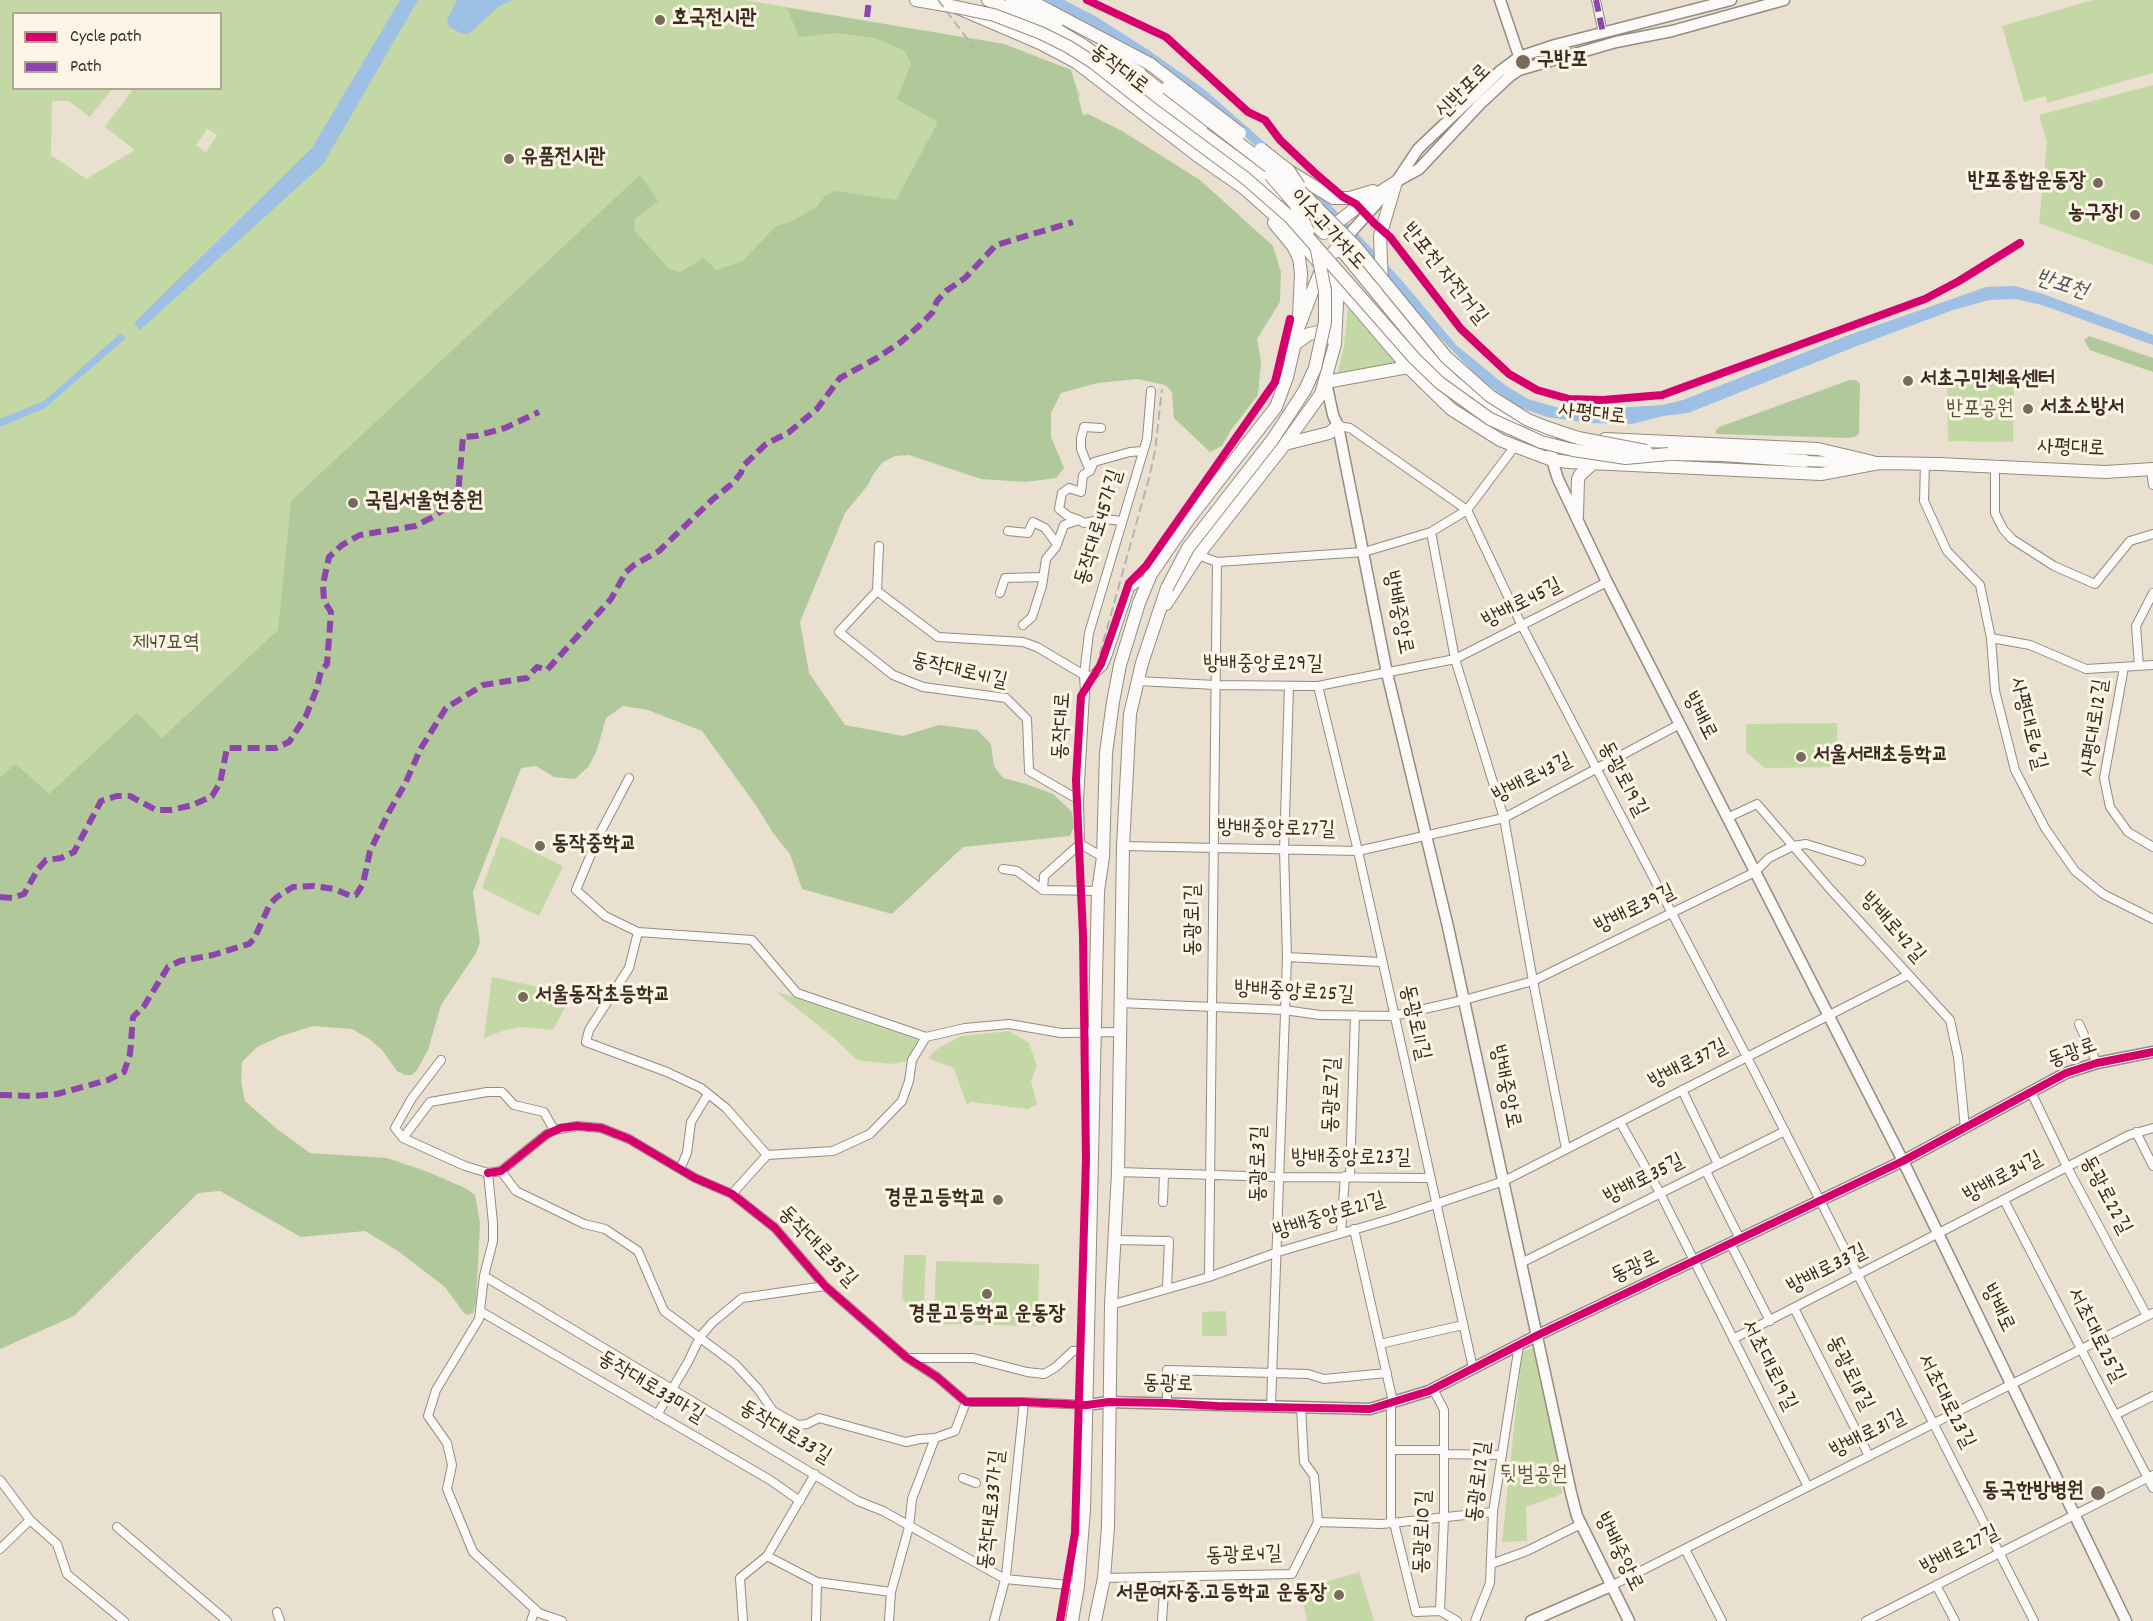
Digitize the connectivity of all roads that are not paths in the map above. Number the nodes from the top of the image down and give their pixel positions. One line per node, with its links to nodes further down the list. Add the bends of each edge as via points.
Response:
1 (916, 0): 9 (main road)
2 (988, 0): 8 (main road)
3 (1029, 0): 12 (main road)
4 (1500, 0): 13 (street)
5 (1731, 0): 11 (street, 신반포로)
6 (1784, 0): 15 (street, 신반포로)
7 (1598, 1): 11 (street)
8 (1016, 6): 10 (highway); 20 (main road, via 1107,62)
9 (957, 7): 19 (main road, 동작대로, bridge, via 1076,62); 39 (main road, 이수고가차도, bridge, via 993,15 1069,47 1244,177 1290,217 1415,359 1440,383 1490,419 1541,442 1573,450 1626,458)
10 (1055, 22): 14 (main road)
11 (1603, 33): 13 (street, 신반포로)
12 (1102, 37): 16 (main road); 17 (main road, 동작대로, bridge, via 1150,64)
13 (1519, 57): 15 (street); 18 (street, 신반포로, via 1418,149)
14 (1133, 69): 16 (main road); 69 (main road, bridge, via 1270,176 1294,204 1318,253 1325,291 1321,347 1305,390 1273,440 1188,548 1167,588)
15 (1523, 69): 18 (street, 신반포로, via 1480,104 1419,169)
16 (1167, 88): 39 (main road, 이수고가차도, bridge, via 1296,189 1355,246 1446,357 1490,396 1528,420 1578,438)
17 (1289, 171): 18 (main road, via 1332,198 1350,198); 20 (main road, 동작대로, bridge)
18 (1396, 182): 20 (main road); 21 (street, 신반포로, via 1345,239); 24 (main road, via 1380,236)
19 (1244, 188): 22 (main road, 동작대로, via 1291,230); 25 (main road, 동작대로, via 1299,258)
20 (1328, 229): 21 (main road, 동작대로)
21 (1340, 251): 22 (main road, 동작대로); 23 (main road); 24 (main road, 사평대로)
22 (1323, 266): 23 (main road, 동작대로); 25 (main road, 동작대로)
23 (1338, 285): 27 (main road); 28 (main road, 사평대로)
24 (1386, 303): 33 (main road, 사평대로, via 1430,358 1483,405 1522,426)
25 (1299, 326): 26 (main road, 동작대로)
26 (1295, 344): 27 (main road, via 1319,332); 63 (main road, 동작대로, via 1276,407 1188,520)
27 (1335, 344): 29 (main road)
28 (1408, 367): 29 (main road); 37 (main road, 사평대로, via 1451,409)
29 (1326, 382): 31 (street, 방배중앙로); 36 (main road)
30 (1151, 391): 38 (street, 동작대로45가길)
31 (1338, 426): 36 (main road, via 1329,433); 50 (street, via 1350,428); 59 (street, 방배중앙로)
32 (1101, 428): 48 (street, via 1084,427 1081,438 1082,454)
33 (1551, 432): 34 (main road, 사평대로); 40 (street, 방배로)
34 (1626, 440): 35 (main road); 42 (main road, 사평대로, via 1818,449)
35 (1609, 442): 40 (main road, via 1569,448); 45 (main road, via 1597,449 1597,454 1598,459)
36 (1285, 444): 60 (main road)
37 (1515, 446): 40 (main road, 사평대로); 50 (street)
38 (1143, 451): 48 (street, via 1094,462); 53 (street, 동작대로45가길)
39 (1668, 454): 41 (main road, 이수고가차도)
40 (1552, 458): 44 (main road, 사평대로); 51 (street, 방배로)
41 (1805, 461): 42 (street, 사평대로)
42 (1879, 463): 43 (main road, 사평대로); 45 (main road, 사평대로, via 1821,474)
43 (1925, 463): 46 (main road, 사평대로); 72 (street, 사평대로6길, via 1924,501 1947,551 1980,585)
44 (1592, 464): 45 (main road, 사평대로); 51 (main road, via 1578,479)
45 (1611, 466)
46 (1995, 466): 47 (main road, 사평대로); 56 (street, via 1995,513 2003,529 2054,566 2095,584 2130,541)
47 (2152, 469): 49 (street)
48 (1090, 471): 52 (street, via 1083,475 1081,492 1069,488 1062,493 1059,509)
49 (2153, 485)
50 (1467, 510): 55 (street); 71 (street, 동광로19길)
51 (1577, 515): 64 (street, 방배로)
52 (1079, 520): 53 (street); 57 (street, via 1064,525)
53 (1122, 521): 78 (street, 동작대로45가길, via 1089,633)
54 (1008, 531): 57 (street, via 1028,533 1032,522 1045,528)
55 (1431, 532): 59 (street); 73 (street)
56 (2153, 534)
57 (1057, 544): 62 (street, via 1046,559)
58 (879, 546): 65 (street)
59 (1364, 552): 61 (street, 방배중앙로); 77 (street, 방배중앙로)
60 (1198, 555): 61 (street, 방배중앙로); 69 (main road)
61 (1218, 562): 80 (street, 동광로1길)
62 (1043, 577): 66 (street, via 1005,578); 70 (street, via 1032,617)
63 (1149, 579): 68 (main road, 동작대로); 78 (street, 동작대로, via 1130,588 1103,666 1092,676)
64 (1607, 582): 71 (street, 방배로45길); 83 (street, 방배로)
65 (878, 591): 78 (street, via 939,637 1023,642); 86 (street, 동작대로41길, via 839,632 893,675 922,687 1006,698 1027,719 1029,771)
66 (1000, 593)
67 (2153, 593): 75 (street, 사평대로12길, via 2136,626)
68 (1139, 603): 69 (main road, via 1155,604); 97 (main road, 동작대로, via 1113,702 1106,753)
69 (1161, 613): 79 (main road)
70 (1023, 625)
71 (1521, 626): 73 (street, 방배로45길); 84 (street, 동광로19길)
72 (1991, 638): 76 (street, via 2030,645 2086,669); 104 (street, 사평대로6길, via 1995,691 2015,770 2045,828 2075,871 2103,894)
73 (1455, 659): 77 (street, 방배로45길); 87 (street)
74 (2153, 665): 75 (street)
75 (2139, 666): 76 (street)
76 (2124, 667): 93 (street, 사평대로12길, via 2104,778 2110,807 2128,831)
77 (1387, 673): 82 (street, 방배중앙로29길); 89 (street, 방배중앙로)
78 (1084, 675): 86 (street, 동작대로)
79 (1138, 681): 80 (street, 방배중앙로29길); 91 (main road, via 1130,714)
80 (1215, 686): 81 (street, 방배중앙로29길); 94 (street, 동광로1길)
81 (1289, 686): 82 (street, 방배중앙로29길); 95 (street, 동광로3길)
82 (1318, 686): 96 (street, 동광로11길)
83 (1680, 724): 84 (street, 방배로43길); 88 (street, 방배로)
84 (1595, 768): 87 (street, 방배로43길); 103 (street, 동광로19길)
85 (629, 778): 105 (street, via 576,890 605,916)
86 (1079, 800): 90 (street, 동작대로)
87 (1504, 818): 89 (street, 방배로43길); 109 (street)
88 (1728, 818): 92 (street, 방배로42길, via 1757,804); 100 (street, 방배로)
89 (1428, 835): 96 (street, 방배중앙로27길); 110 (street, 방배중앙로)
90 (1080, 844): 97 (street); 101 (street, via 1044,876)
91 (1123, 846): 94 (street, 방배중앙로27길); 111 (main road)
92 (1793, 846): 98 (street, via 1806,844); 100 (street, 방배로39길, via 1769,858); 108 (street, 방배로42길)
93 (2153, 848)
94 (1213, 849): 95 (street, 방배중앙로27길); 112 (street, 동광로1길)
95 (1284, 850): 96 (street, 방배중앙로27길); 106 (street, 동광로3길)
96 (1358, 851): 107 (street, 동광로11길)
97 (1102, 856): 102 (main road, 동작대로)
98 (1861, 861)
99 (1003, 868): 101 (street, via 1017,870)
100 (1755, 872): 103 (street, 방배로39길); 115 (street, 방배로)
101 (1043, 890): 102 (street)
102 (1098, 891): 119 (main road, 동작대로)
103 (1672, 914): 109 (street, 방배로39길); 122 (street, 동광로19길)
104 (2153, 920)
105 (638, 932): 120 (street, via 752,940 797,993); 127 (street, via 629,968 589,1030 586,1042 667,1072)
106 (1287, 957): 107 (street); 113 (street, 동광로3길)
107 (1381, 962): 116 (street, 동광로11길)
108 (1908, 975): 115 (street); 129 (street, 방배로42길, via 1950,1020)
109 (1533, 981): 110 (street, 방배로39길); 135 (street)
110 (1464, 1000): 116 (street, 방배중앙로25길); 151 (street, 방배중앙로)
111 (1120, 1003): 112 (street, 방배중앙로25길); 118 (main road)
112 (1213, 1008): 113 (street, 방배중앙로25길); 147 (street, 동광로1길)
113 (1284, 1010): 114 (street, 방배중앙로25길); 149 (street, 동광로3길)
114 (1355, 1015): 116 (street, 방배중앙로25길); 148 (street, 동광로7길)
115 (1828, 1015): 122 (street, 방배로37길); 137 (street, 방배로)
116 (1393, 1016): 150 (street, 동광로11길)
117 (2079, 1024): 124 (street)
118 (1120, 1032): 119 (street); 144 (main road)
119 (1096, 1033): 120 (street, via 1061,1033 1009,1024); 182 (main road, 동작대로)
120 (926, 1037): 136 (street, via 912,1060 902,1101 870,1134 833,1151)
121 (2153, 1052): 124 (street, 동광로)
122 (1747, 1057): 125 (street, 방배로37길); 132 (street, 동광로19길)
123 (441, 1060): 134 (street, via 395,1128)
124 (2097, 1063): 126 (street, 동광로, via 2066,1073)
125 (1682, 1090): 128 (street, 방배로37길); 138 (street)
126 (2031, 1092): 129 (street, 동광로); 140 (street, 동광로22길)
127 (708, 1094): 136 (street, via 726,1108); 141 (street, via 691,1122 687,1153)
128 (1620, 1122): 135 (street, 방배로37길); 152 (street, 서초대로19길)
129 (1965, 1128): 137 (street, 동광로)
130 (2153, 1128): 133 (street, 방배로34길)
131 (554, 1130): 134 (street, via 544,1112 514,1105 502,1092 486,1092 430,1102); 141 (street, 동작대로35길, via 600,1128); 142 (street, 동작대로35길)
132 (1785, 1131): 138 (street, 방배로35길); 155 (street, 동광로19길)
133 (2136, 1132): 139 (street); 140 (street, 방배로34길)
134 (403, 1138): 145 (street)
135 (1566, 1149): 151 (street, 방배로37길)
136 (767, 1155): 153 (street)
137 (1903, 1161): 155 (street, 동광로); 160 (street, 방배로)
138 (1718, 1164): 143 (street, 방배로35길)
139 (2153, 1166)
140 (2067, 1167): 154 (street, 방배로34길); 174 (street, 동광로22길)
141 (680, 1169): 153 (street, 동작대로35길)
142 (501, 1171): 145 (street); 178 (street, via 516,1191 605,1230 638,1251 664,1311)
143 (1706, 1171): 152 (street, 방배로35길); 162 (street)
144 (1118, 1172): 146 (street, 방배중앙로23길); 161 (main road)
145 (488, 1173): 167 (street, via 493,1241)
146 (1164, 1174): 147 (street, 방배중앙로23길); 156 (street)
147 (1210, 1175): 149 (street, 방배중앙로23길); 168 (street, 동광로1길)
148 (1347, 1176): 149 (street, 방배중앙로23길); 150 (street, 방배중앙로23길); 159 (street, 동광로7길)
149 (1278, 1177): 163 (street, 동광로3길)
150 (1430, 1178): 157 (street, 동광로11길)
151 (1504, 1181): 157 (street, 방배중앙로21길); 165 (street, 방배중앙로)
152 (1660, 1193): 164 (street, 서초대로19길); 165 (street, 방배로35길)
153 (732, 1194): 169 (street, 동작대로35길, via 775,1228)
154 (2004, 1200): 160 (street, 방배로34길); 183 (street, 서초대로25길)
155 (1821, 1201): 162 (street, 동광로); 166 (street, 서초대로23길)
156 (1163, 1202)
157 (1436, 1204): 158 (street, 방배중앙로21길); 176 (street, 동광로11길)
158 (1354, 1228): 159 (street, 방배중앙로21길); 180 (street)
159 (1341, 1233): 163 (street, 방배중앙로21길)
160 (1938, 1234): 166 (street, 방배로33길); 188 (street, 방배로)
161 (1114, 1240): 170 (street, via 1168,1241); 171 (main road)
162 (1735, 1241): 164 (street, 동광로); 175 (street)
163 (1278, 1252): 168 (street, 방배중앙로21길); 186 (street, 동광로3길)
164 (1695, 1260): 177 (street, 동광로); 179 (street, 서초대로19길)
165 (1521, 1263): 177 (street, 방배중앙로)
166 (1859, 1275): 172 (street, 방배로33길); 202 (street, 서초대로23길)
167 (484, 1276): 173 (street); 189 (street, 동작대로33길)
168 (1209, 1277): 170 (street, 방배중앙로21길)
169 (825, 1286): 178 (street, via 742,1298); 184 (street, 동작대로35길)
170 (1167, 1289): 171 (street, 방배중앙로21길)
171 (1111, 1305): 194 (main road)
172 (1794, 1308): 175 (street, 방배로33길); 207 (street, 동광로18길)
173 (480, 1311): 200 (street, 동작대로33마길); 238 (street, via 469,1337 436,1390 428,1416 447,1443 452,1465 447,1489 473,1552)
174 (2150, 1314): 183 (street, 방배로31길)
175 (1770, 1321): 179 (street, 방배로33길)
176 (1464, 1325): 180 (street); 185 (street, 동광로11길)
177 (1538, 1335): 181 (street, 동광로); 222 (street, 방배중앙로)
178 (700, 1336): 189 (street); 203 (street, via 735,1364 773,1411 798,1425 819,1418 906,1442)
179 (1733, 1339): 213 (street, 서초대로19길)
180 (1380, 1344): 187 (street)
181 (1518, 1345): 185 (street, 동광로); 206 (street, 동광로12길)
182 (1089, 1350): 184 (street, via 1073,1351 1044,1374 973,1358); 197 (main road, 동작대로)
183 (2080, 1350): 188 (street, 방배로31길); 201 (street, 서초대로25길)
184 (910, 1358): 192 (street, 동작대로35길)
185 (1473, 1368): 190 (street, 동광로)
186 (1273, 1373): 187 (street, via 1308,1374 1324,1379); 196 (street, via 1167,1370); 198 (street, 동광로3길)
187 (1387, 1373): 195 (street)
188 (2011, 1385): 202 (street, 방배로31길); 217 (street, 방배로)
189 (672, 1389): 200 (street); 208 (street, 동작대로33길)
190 (1433, 1389): 195 (street, 동광로); 205 (street, 동광로10길, via 1444,1410)
191 (2153, 1396): 201 (street)
192 (966, 1402): 193 (street); 203 (street, via 955,1431)
193 (1024, 1402): 197 (street); 232 (street, 동작대로33가길)
194 (1109, 1402): 196 (street, 동광로); 197 (street, 동광로); 231 (main road)
195 (1392, 1402): 199 (street, 동광로, via 1370,1409); 204 (street)
196 (1167, 1403): 198 (street, 동광로)
197 (1087, 1405): 235 (main road, 동작대로)
198 (1271, 1406): 199 (street, 동광로)
199 (1301, 1407): 220 (street, via 1304,1462 1314,1476)
200 (657, 1415): 215 (street, 동작대로33마길)
201 (2115, 1415): 209 (street, 서초대로25길)
202 (1934, 1423): 207 (street, 방배로31길); 227 (street, 서초대로23길)
203 (935, 1438): 224 (street, via 912,1499)
204 (1391, 1449): 205 (street); 221 (street)
205 (1444, 1452): 206 (street); 218 (street, 동광로10길)
206 (1502, 1455): 216 (street, 동광로12길)
207 (1869, 1456): 213 (street, 방배로31길)
208 (815, 1474): 215 (street); 224 (street, 동작대로33길)
209 (2150, 1476): 214 (street, 서초대로25길); 217 (street, 방배로27길)
210 (963, 1478): 212 (street)
211 (0, 1480): 219 (street)
212 (976, 1483)
213 (1808, 1486): 226 (street, 방배로31길)
214 (2153, 1488)
215 (800, 1501): 228 (street)
216 (1493, 1512): 218 (street); 229 (street, 동광로12길)
217 (2073, 1515): 227 (street, 방배로27길); 263 (street, 방배로)
218 (1444, 1517): 221 (street); 239 (street, 동광로10길)
219 (30, 1520): 225 (street); 243 (street, via 57,1544 67,1574)
220 (1318, 1522): 221 (street); 230 (street, 동광로4길, via 1292,1574)
221 (1392, 1523): 239 (street, via 1416,1612)
222 (1581, 1524): 229 (street); 236 (street, 방배중앙로)
223 (117, 1527): 244 (street)
224 (909, 1527): 232 (street, 동작대로33길); 237 (street)
225 (0, 1549)
226 (1685, 1549): 236 (street); 259 (street)
227 (2000, 1553): 234 (street, 방배로27길); 262 (street, 서초대로23길)
228 (767, 1556): 233 (street); 248 (street, via 740,1578)
229 (1491, 1564): 256 (street, 동광로12길, via 1490,1583)
230 (1165, 1577): 231 (street); 254 (street)
231 (1104, 1578): 253 (main road)
232 (1005, 1579): 235 (street, 동작대로33길); 251 (street, 동작대로33가길)
233 (817, 1582): 237 (street); 249 (street)
234 (1936, 1585): 242 (street, 방배로27길); 261 (street)
235 (1078, 1586): 252 (main road, 동작대로)
236 (1611, 1586): 241 (street); 258 (street, 방배중앙로)
237 (891, 1592): 250 (street)
238 (535, 1609): 246 (street); 247 (street)
239 (1440, 1611): 255 (street)
240 (277, 1612): 245 (street)
241 (1546, 1618): 257 (street)
242 (1875, 1619): 260 (street, 방배로27길)
243 (124, 1621)
244 (227, 1621)
245 (280, 1621)
246 (531, 1621)
247 (562, 1621)
248 (743, 1621)
249 (816, 1621)
250 (889, 1621)
251 (994, 1621)
252 (1072, 1621)
253 (1095, 1621)
254 (1162, 1621)
255 (1457, 1621)
256 (1475, 1621)
257 (1531, 1621)
258 (1629, 1621)
259 (1722, 1621)
260 (1866, 1621)
261 (1955, 1621)
262 (2034, 1621)
263 (2126, 1621)

